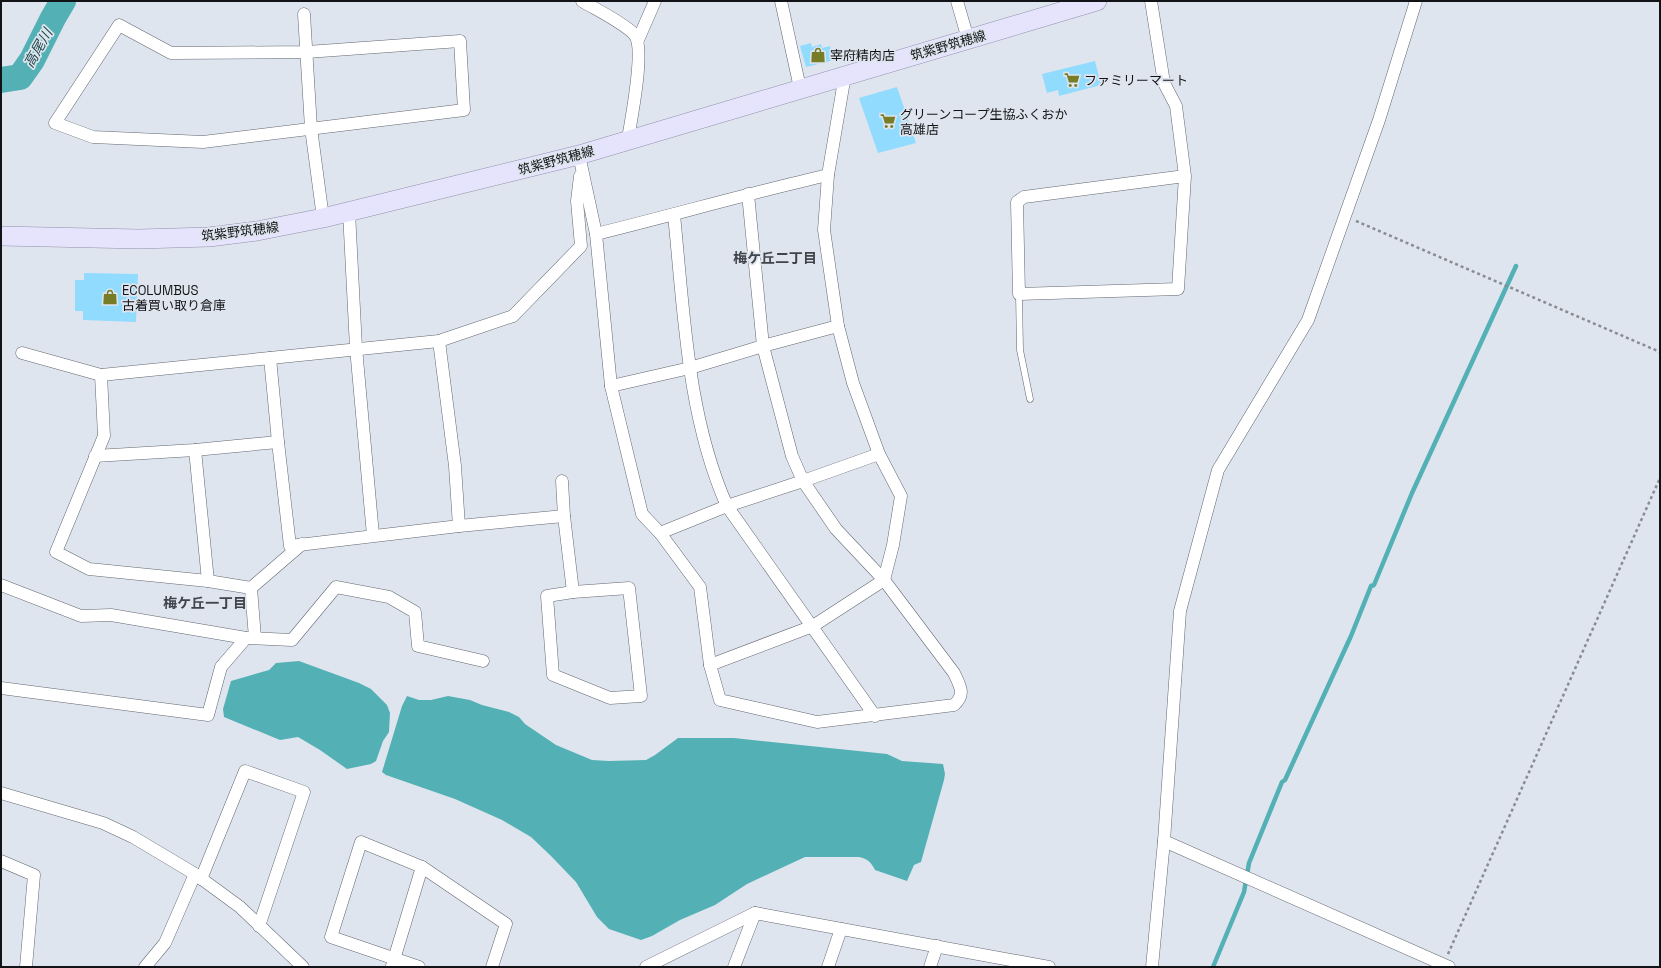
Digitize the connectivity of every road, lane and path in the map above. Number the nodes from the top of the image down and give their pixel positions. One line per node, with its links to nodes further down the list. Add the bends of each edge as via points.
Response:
1 (582, 1): 10 (street, via 624,27)
2 (655, 1): 10 (street)
3 (780, 1): 13 (street)
4 (957, 1): 9 (street)
5 (1097, 1): 9 (main road, 筑紫野筑穂線)
6 (1151, 1): 18 (street, via 1164,82 1176,106)
7 (1416, 1): 22 (street, via 1379,120)
8 (304, 14): 11 (street)
9 (968, 39): 12 (main road, 筑紫野筑穂線)
10 (638, 40): 15 (street, via 640,55)
11 (307, 52): 14 (street); 14 (street, via 460,41 464,110); 14 (street, via 171,53 119,25 56,123 93,138 203,142)
12 (845, 75): 13 (main road, 筑紫野筑穂線); 17 (street)
13 (800, 88): 15 (main road, 筑紫野筑穂線)
14 (311, 128): 23 (street)
15 (628, 139): 16 (main road, 筑紫野筑穂線)
16 (580, 161): 20 (main road, 筑紫野筑穂線); 24 (street); 28 (street, via 577,201 581,246 513,316)
17 (828, 175): 19 (street); 27 (street, via 824,230)
18 (1185, 176): 26 (street, via 1024,197 1017,202); 26 (street, via 1178,289)
19 (748, 194): 21 (street); 29 (street)
20 (349, 212): 23 (main road, 筑紫野筑穂線); 30 (street)
21 (674, 215): 24 (street); 34 (street)
22 (1344, 216): 31 (path); 63 (street, via 1308,320 1218,470 1180,611)
23 (323, 218): 25 (main road, 筑紫野筑穂線, via 257,231 209,236 139,239)
24 (596, 234): 36 (street)
25 (1, 236)
26 (1019, 294): 37 (lane, via 1020,350)
27 (838, 326): 29 (street); 40 (street, via 853,383)
28 (439, 341): 30 (street); 47 (street, via 455,466)
29 (763, 346): 34 (street); 44 (street, via 792,456)
30 (356, 348): 33 (street); 49 (street)
31 (1660, 352)
32 (22, 353): 35 (street)
33 (270, 358): 35 (street); 38 (street)
34 (690, 368): 36 (street); 45 (street, via 707,452)
35 (101, 375): 41 (street, via 104,436)
36 (610, 386): 48 (street, via 642,514)
37 (1030, 399)
38 (278, 442): 39 (street); 50 (street, via 290,546)
39 (195, 450): 41 (street); 52 (street)
40 (879, 454): 44 (street); 51 (street, via 901,496)
41 (95, 456): 52 (street, via 56,552 89,569)
42 (1660, 478): 73 (path)
43 (562, 481): 46 (street)
44 (803, 481): 45 (street); 51 (street, via 836,529)
45 (727, 506): 48 (street); 56 (street)
46 (564, 516): 47 (street); 55 (street)
47 (459, 526): 49 (street)
48 (660, 533): 59 (street, via 700,587)
49 (373, 535): 50 (street)
50 (302, 544): 54 (street)
51 (884, 580): 56 (street); 61 (street, via 954,673 961,693 960,700 954,705)
52 (208, 581): 54 (street)
53 (1, 585): 57 (street, via 81,616 111,615)
54 (251, 588): 57 (street)
55 (573, 592): 55 (street, via 547,596 553,676 610,698 641,696 629,588)
56 (813, 626): 59 (street); 61 (street)
57 (250, 638): 58 (street, via 292,640 336,587 389,597 415,612 418,646); 60 (street, via 221,667 208,715)
58 (483, 661)
59 (710, 665): 61 (street, via 720,700 817,722)
60 (1, 688)
61 (875, 716)
62 (1, 793): 66 (street, via 104,823 133,836)
63 (1164, 841): 73 (street); 84 (street)
64 (1, 862): 74 (street, via 34,875)
65 (422, 867): 71 (street); 71 (street, via 361,842 330,938); 78 (street, via 506,924)
66 (198, 876): 68 (street, via 240,907); 68 (street, via 245,771 304,792); 75 (street, via 165,943)
67 (755, 913): 69 (street); 79 (street); 80 (street)
68 (259, 926): 76 (street)
69 (841, 929): 70 (street); 81 (street)
70 (937, 946): 72 (street); 82 (street)
71 (393, 963): 77 (street)
72 (1021, 964): 83 (street)
73 (1446, 966)
74 (26, 967)
75 (145, 967)
76 (303, 967)
77 (419, 967)
78 (492, 967)
79 (646, 967)
80 (734, 967)
81 (828, 967)
82 (930, 967)
83 (1049, 967)
84 (1152, 967)

